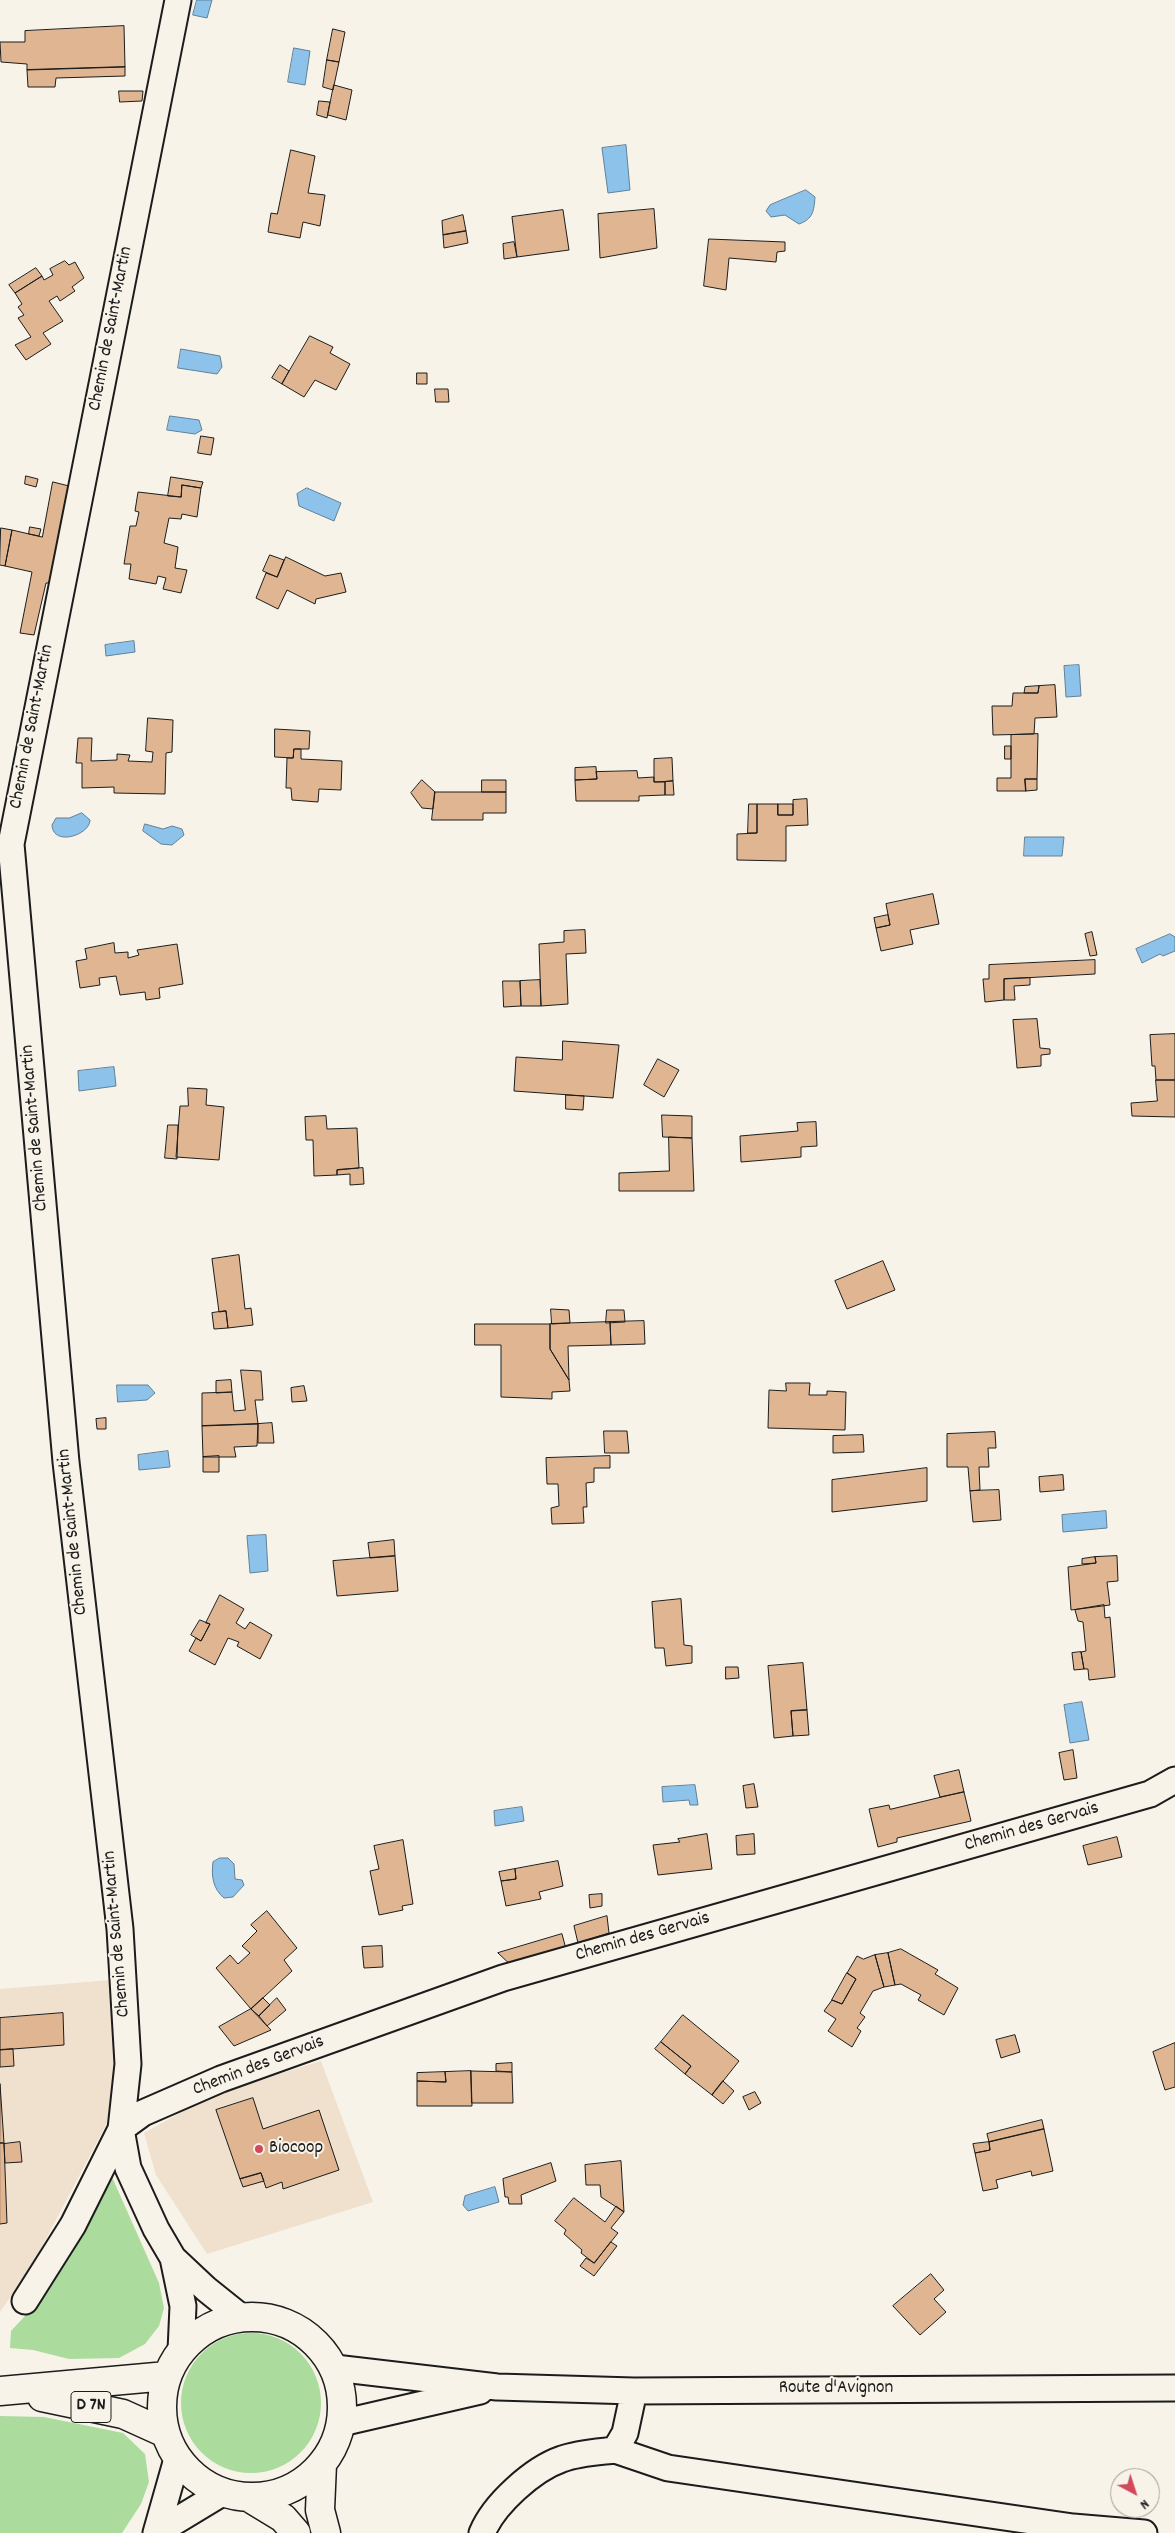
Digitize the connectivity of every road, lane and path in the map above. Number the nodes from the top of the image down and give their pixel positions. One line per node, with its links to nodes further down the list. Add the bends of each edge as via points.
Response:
1 (178, 0): 2 (street, Chemin de Saint-Martin)
2 (5, 844): 4 (street, Chemin de Saint-Martin, via 66,1462 120,1929 128,2064)
3 (1175, 1780): 4 (street, Chemin des Gervais, via 1150,1794 503,1978 221,2079 143,2113)
4 (121, 2129): 5 (street, Chemin de Saint-Martin, via 128,2168); 6 (street, via 73,2225)
5 (172, 2258): 7 (street, Chemin de Saint-Martin); 8 (street, Chemin de Saint-Martin, via 183,2306)
6 (25, 2301)
7 (241, 2317): 8 (main road, via 221,2322 199,2334); 9 (main road, via 270,2318 296,2327 319,2345)
8 (181, 2351): 10 (main road)
9 (335, 2368): 11 (street); 15 (main road, via 342,2395)
10 (167, 2376): 13 (main road, D 7N); 16 (main road, via 162,2404)
11 (497, 2387): 14 (street, Route d'Avignon); 15 (street)
12 (1175, 2388): 14 (street, Route d'Avignon)
13 (7, 2391): 16 (main road, D 7N, via 123,2414)
14 (634, 2391): 17 (street, via 625,2433)
15 (342, 2423): 19 (main road)
16 (165, 2433): 18 (main road)
17 (615, 2450): 25 (street, via 562,2458 544,2469 512,2491); 26 (street, via 668,2468 1073,2527)
18 (178, 2459): 20 (main road, via 199,2481); 22 (street)
19 (322, 2464): 21 (main road, via 290,2489 271,2496); 24 (main road, via 320,2510)
20 (222, 2492): 21 (main road); 22 (street)
21 (250, 2498): 23 (main road, via 283,2518)
22 (156, 2533)
23 (296, 2533)
24 (326, 2533)
25 (482, 2533)
26 (1144, 2533)

